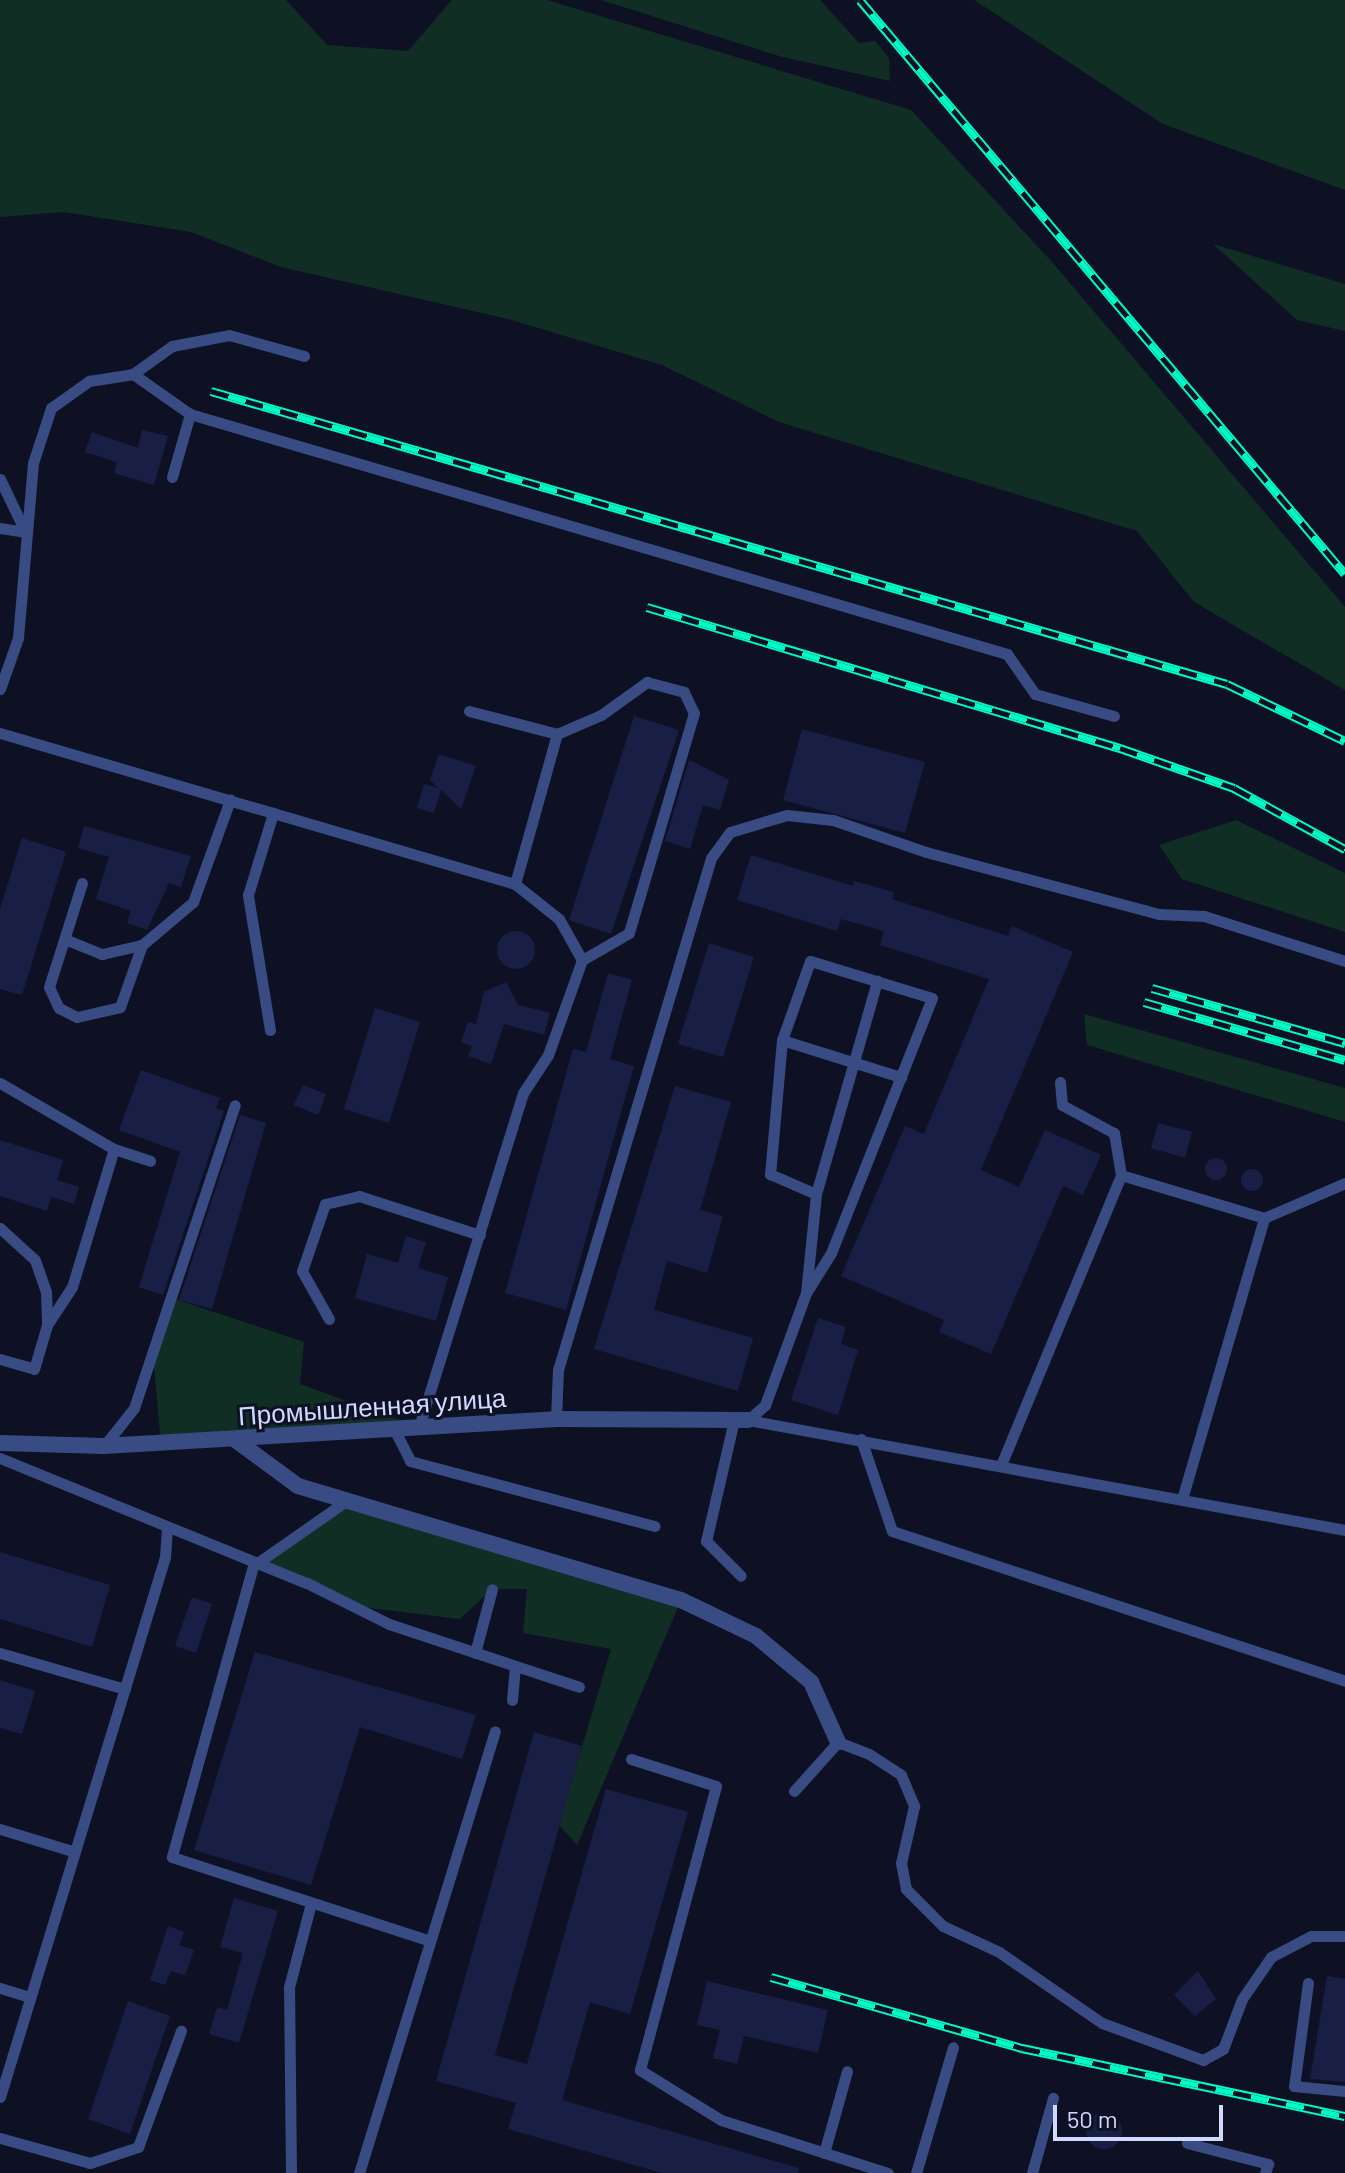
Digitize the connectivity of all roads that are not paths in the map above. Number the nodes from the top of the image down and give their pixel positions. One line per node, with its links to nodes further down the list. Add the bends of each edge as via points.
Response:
1 (304, 356): 2 (lane, via 229,335 172,346)
2 (133, 374): 3 (lane); 7 (lane, via 89,381 51,408 33,463)
3 (190, 414): 4 (lane); 10 (lane, via 1007,654 1035,694)
4 (172, 477)
5 (0, 479): 7 (lane)
6 (0, 528): 7 (lane)
7 (25, 532): 8 (lane, via 18,638)
8 (0, 689)
9 (469, 711): 12 (lane)
10 (1114, 716)
11 (0, 733): 13 (lane)
12 (557, 734): 16 (lane); 19 (lane, via 601,715 647,682 684,692 694,713 629,933)
13 (230, 800): 14 (lane); 18 (lane, via 193,902)
14 (273, 813): 16 (lane); 22 (lane, via 248,895)
15 (82, 883): 17 (lane)
16 (515, 884): 19 (lane, via 559,919)
17 (67, 940): 18 (lane, via 102,954); 18 (lane, via 49,987 59,1008 77,1017 120,1007)
18 (142, 945)
19 (582, 960): 36 (lane, via 548,1055 523,1093)
20 (1345, 961): 41 (lane, via 1204,916 1159,914 926,852 833,820 787,815 730,832 711,858 558,1370)
21 (877, 981): 23 (lane, via 810,961); 24 (lane); 25 (lane, via 932,998)
22 (270, 1030)
23 (782, 1040): 24 (lane); 33 (lane, via 770,1174)
24 (854, 1062): 25 (lane); 33 (lane)
25 (901, 1077): 37 (lane, via 831,1253)
26 (1060, 1082): 31 (lane, via 1062,1105 1114,1133)
27 (0, 1083): 29 (lane)
28 (235, 1105): 48 (lane, via 134,1408)
29 (114, 1149): 30 (lane); 39 (lane, via 72,1287)
30 (150, 1161)
31 (1121, 1175): 34 (lane); 50 (lane)
32 (1345, 1183): 34 (lane)
33 (816, 1194): 37 (lane)
34 (1264, 1218): 51 (lane)
35 (0, 1228): 39 (lane, via 35,1260 46,1292)
36 (480, 1235): 38 (lane, via 359,1196 325,1204 302,1271); 43 (lane)
37 (806, 1293): 42 (lane, via 765,1405)
38 (329, 1319)
39 (47, 1325): 40 (lane, via 34,1369)
40 (0, 1359)
41 (556, 1419): 42 (street, Промышленная улица); 43 (street, Промышленная улица)
42 (741, 1420): 46 (lane); 57 (lane, via 706,1541)
43 (419, 1427): 44 (street, Промышленная улица)
44 (394, 1429): 45 (street, Промышленная улица); 53 (lane, via 410,1461)
45 (234, 1439): 48 (street, Промышленная улица); 52 (street, via 298,1486)
46 (861, 1439): 50 (lane); 62 (lane, via 892,1531)
47 (0, 1443): 48 (street, Промышленная улица)
48 (104, 1446)
49 (0, 1458): 54 (lane)
50 (1001, 1465): 51 (lane)
51 (1182, 1499): 55 (lane)
52 (346, 1501): 56 (lane); 67 (street, via 681,1600 756,1636 811,1682)
53 (654, 1526)
54 (167, 1530): 56 (lane); 64 (lane, via 165,1557)
55 (1345, 1530)
56 (253, 1566): 60 (lane); 72 (lane, via 172,1857)
57 (741, 1576)
58 (492, 1589): 60 (lane)
59 (0, 1653): 64 (lane)
60 (475, 1653): 61 (lane)
61 (515, 1666): 63 (lane); 65 (lane)
62 (1345, 1681)
63 (579, 1687)
64 (125, 1689): 71 (lane)
65 (512, 1700)
66 (495, 1731): 74 (lane)
67 (838, 1742): 69 (lane); 73 (lane, via 901,1775 914,1806 901,1863 906,1889 943,1926 999,1952 1102,2023 1203,2060 1223,2049 1242,1999 1271,1957 1311,1936)
68 (631, 1759): 87 (lane, via 716,1786 640,2070 721,2120)
69 (794, 1791)
70 (0, 1829): 71 (lane)
71 (75, 1852): 77 (lane)
72 (311, 1903): 74 (lane); 88 (lane, via 289,1987)
73 (1345, 1936)
74 (430, 1941): 89 (lane)
75 (1308, 1983): 82 (lane, via 1294,2086)
76 (0, 1988): 77 (lane)
77 (30, 1997): 81 (lane)
78 (181, 2031): 85 (lane, via 138,2147 90,2163)
79 (953, 2047): 91 (lane)
80 (847, 2071): 87 (lane)
81 (2, 2083): 83 (lane)
82 (1345, 2091)
83 (0, 2097)
84 (1053, 2098): 92 (lane)
85 (0, 2138)
86 (1187, 2143): 93 (lane, via 1268,2164)
87 (824, 2153): 90 (lane)
88 (291, 2173)
89 (359, 2173)
90 (888, 2173)
91 (916, 2173)
92 (1032, 2173)
93 (1265, 2173)

